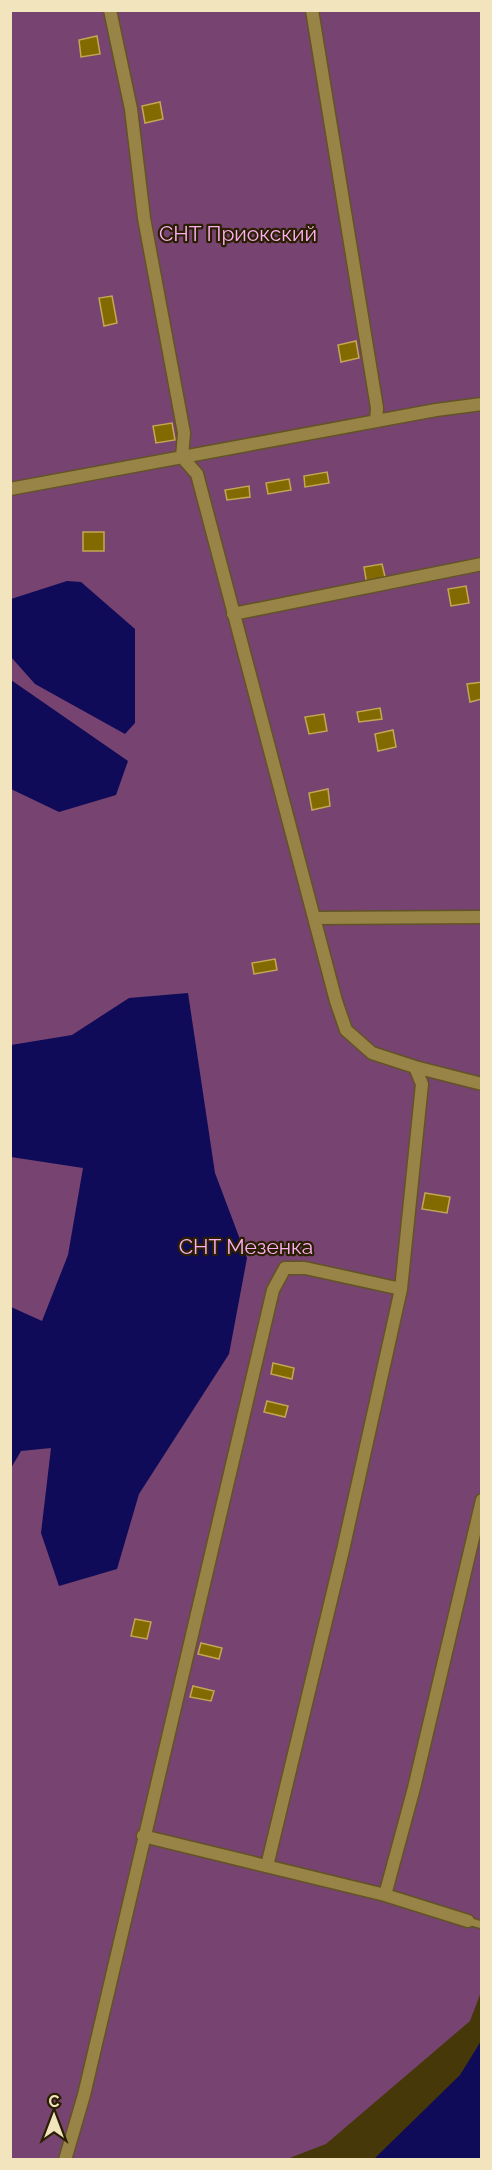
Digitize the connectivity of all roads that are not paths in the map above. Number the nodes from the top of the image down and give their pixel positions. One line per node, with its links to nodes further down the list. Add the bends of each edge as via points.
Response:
1 (110, 10): 5 (street, via 184,433)
2 (312, 10): 4 (street)
3 (482, 404): 4 (street)
4 (376, 421): 5 (street)
5 (182, 457): 6 (street); 8 (street, via 197,474)
6 (10, 489)
7 (482, 564): 8 (street)
8 (233, 614): 10 (street)
9 (482, 917): 10 (street)
10 (314, 918): 11 (street, via 346,1030 372,1053)
11 (415, 1067): 12 (street); 13 (street, via 422,1084)
12 (482, 1084)
13 (401, 1289): 15 (street, via 305,1268 285,1268 273,1290); 16 (street)
14 (482, 1500): 17 (street)
15 (143, 1836): 16 (street); 20 (street, via 84,2095)
16 (267, 1866): 17 (street)
17 (385, 1895): 18 (street)
18 (468, 1921): 19 (lane)
19 (482, 1925)
20 (65, 2160)

